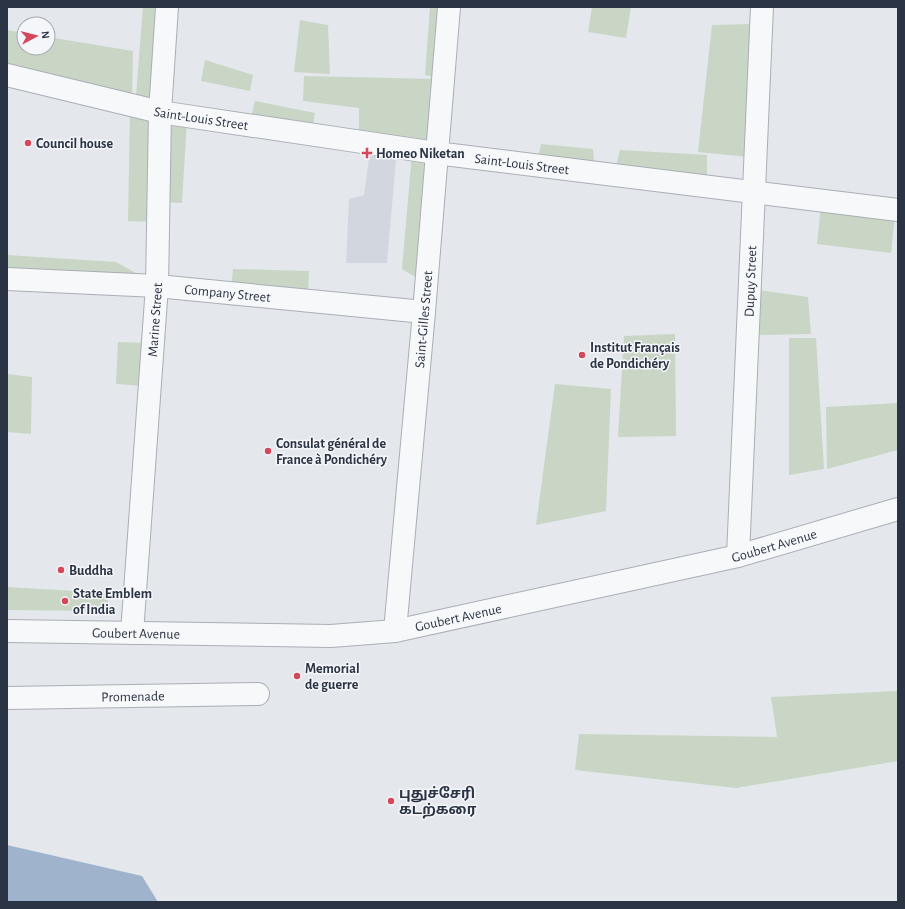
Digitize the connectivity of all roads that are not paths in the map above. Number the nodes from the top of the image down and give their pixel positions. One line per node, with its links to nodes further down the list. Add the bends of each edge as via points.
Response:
1 (167, 7): 5 (street, Marine Street)
2 (449, 7): 6 (street, Saint-Gilles Street)
3 (762, 7): 7 (street, Dupuy Street)
4 (7, 75): 5 (street, Saint-Louis Street)
5 (160, 112): 6 (street, Saint-Louis Street); 10 (street, Marine Street)
6 (436, 154): 7 (street, Saint-Louis Street); 11 (street, Saint-Gilles Street)
7 (754, 192): 8 (street, Saint-Louis Street); 13 (street, Dupuy Street)
8 (898, 210)
9 (7, 279): 10 (street, Company Street)
10 (157, 286): 11 (street, Company Street); 16 (street, Marine Street)
11 (424, 312): 15 (street, Saint-Gilles Street)
12 (898, 510): 13 (street, Goubert Avenue)
13 (738, 556): 15 (street, Goubert Avenue)
14 (7, 631): 16 (street, Goubert Avenue)
15 (395, 631): 16 (street, Goubert Avenue, via 331,636)
16 (132, 633)
17 (258, 694): 18 (street, Promenade)
18 (7, 698)

